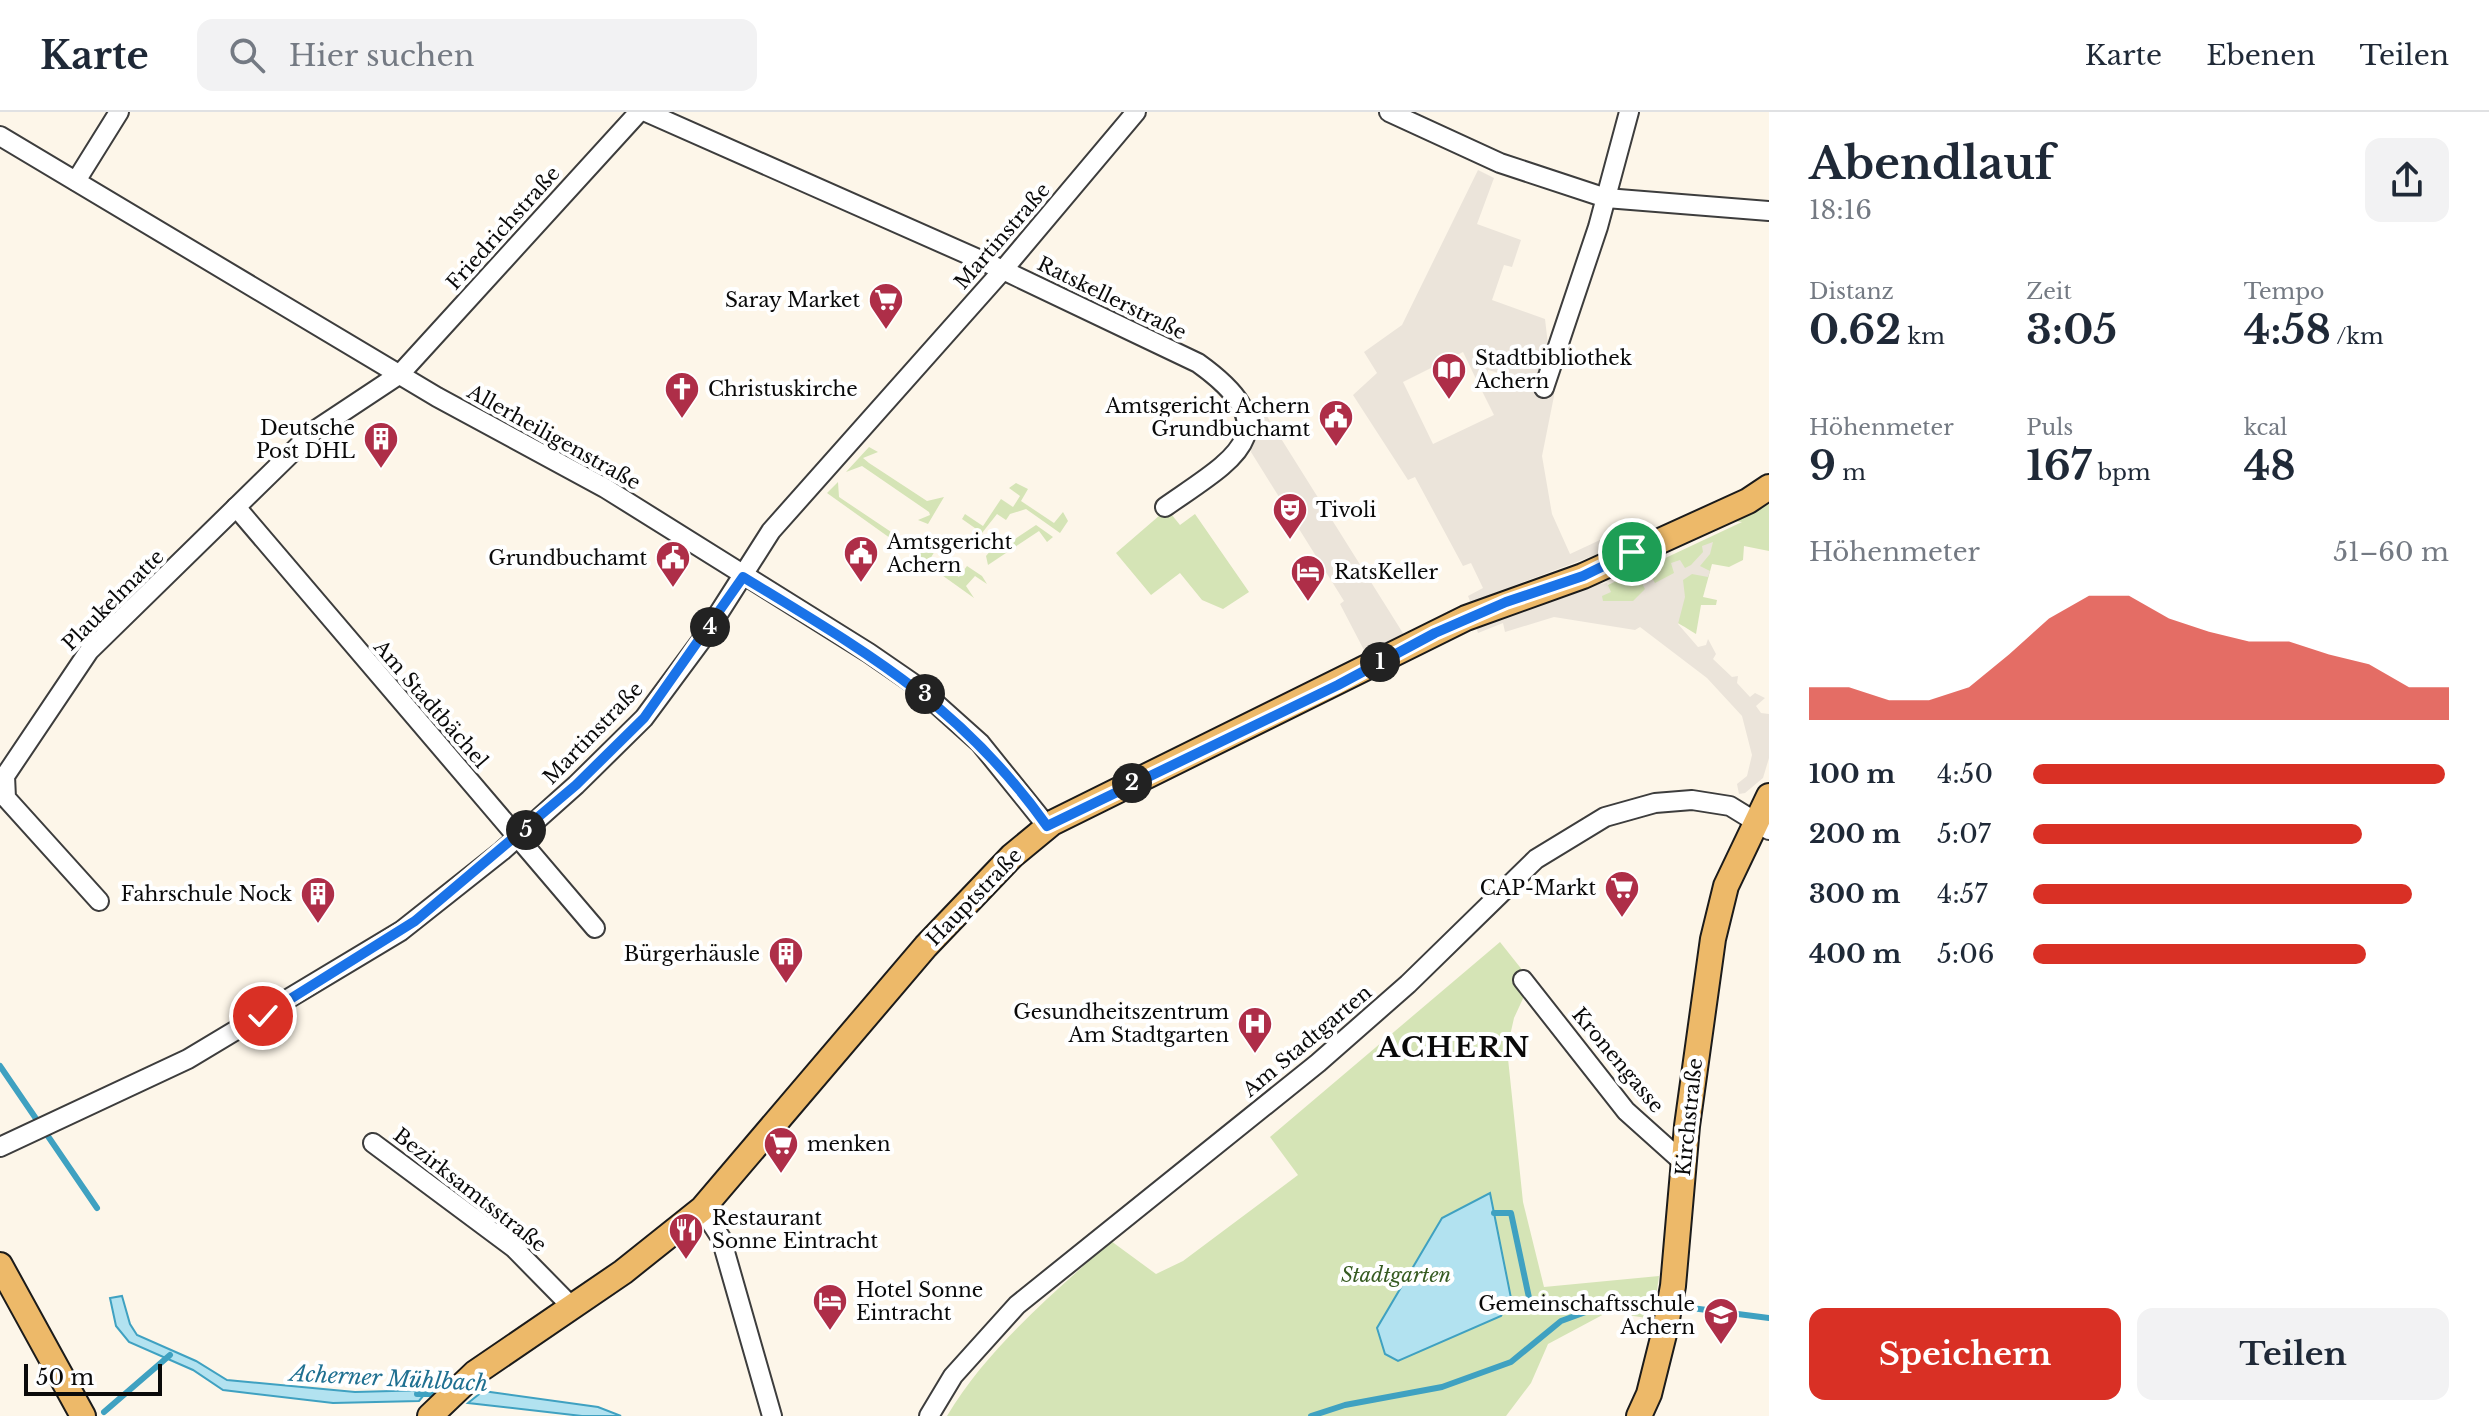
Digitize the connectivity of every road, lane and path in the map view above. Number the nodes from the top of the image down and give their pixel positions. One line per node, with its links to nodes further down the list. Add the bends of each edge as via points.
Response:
1 (119, 112): 8 (street)
2 (639, 112): 12 (street, Friedrichstraße)
3 (646, 112): 11 (street, Ratskellerstraße)
4 (1136, 112): 11 (street, Martinstraße)
5 (1389, 112): 9 (street, via 1500,163)
6 (1629, 112): 9 (street)
7 (0, 136): 8 (street, Allerheiligenstraße)
8 (76, 181): 12 (street, Allerheiligenstraße)
9 (1606, 198): 10 (street); 13 (street)
10 (1769, 211)
11 (1003, 270): 16 (street, Ratskellerstraße, via 1198,363 1238,400 1248,425 1245,442 1227,463); 17 (street, Martinstraße, via 771,531)
12 (400, 374): 15 (street, Plaukelmatte, via 314,431); 17 (street, Allerheiligenstraße, via 605,488)
13 (1544, 388)
14 (1769, 487): 19 (main road, Hauptstraße, via 1583,576 1446,628)
15 (236, 507): 21 (street, Am Stadtbächel); 22 (street, Plaukelmatte, via 89,651 5,776 6,798)
16 (1165, 507)
17 (743, 577): 19 (street, Allerheiligenstraße, via 914,684 980,743); 21 (street, Martinstraße, via 644,718)
18 (1769, 796): 20 (main road, Kirchstraße)
19 (1047, 826): 28 (main road, Hauptstraße, via 926,946)
20 (1763, 827): 27 (main road, Kirchstraße, via 1726,886 1713,939); 34 (street, Am Stadtgarten, via 1730,806 1692,800 1655,803 1605,817 1536,859 1318,1063 1017,1305 953,1376)
21 (518, 837): 23 (street, Am Stadtbächel); 26 (street, Martinstraße, via 415,921 263,1016 188,1059)
22 (99, 901)
23 (595, 928)
24 (1523, 980): 27 (street, Kronengasse, via 1626,1111)
25 (373, 1143): 30 (street, Bezirksamtsstraße, via 514,1248)
26 (0, 1147)
27 (1684, 1163): 35 (main road, Kirchstraße, via 1667,1323)
28 (702, 1209): 30 (main road, Hauptstraße); 33 (street, via 721,1238)
29 (0, 1265): 32 (main road)
30 (572, 1307): 31 (main road, Hauptstraße)
31 (443, 1402)
32 (83, 1416)
33 (772, 1416)
34 (929, 1416)
35 (1639, 1416)

